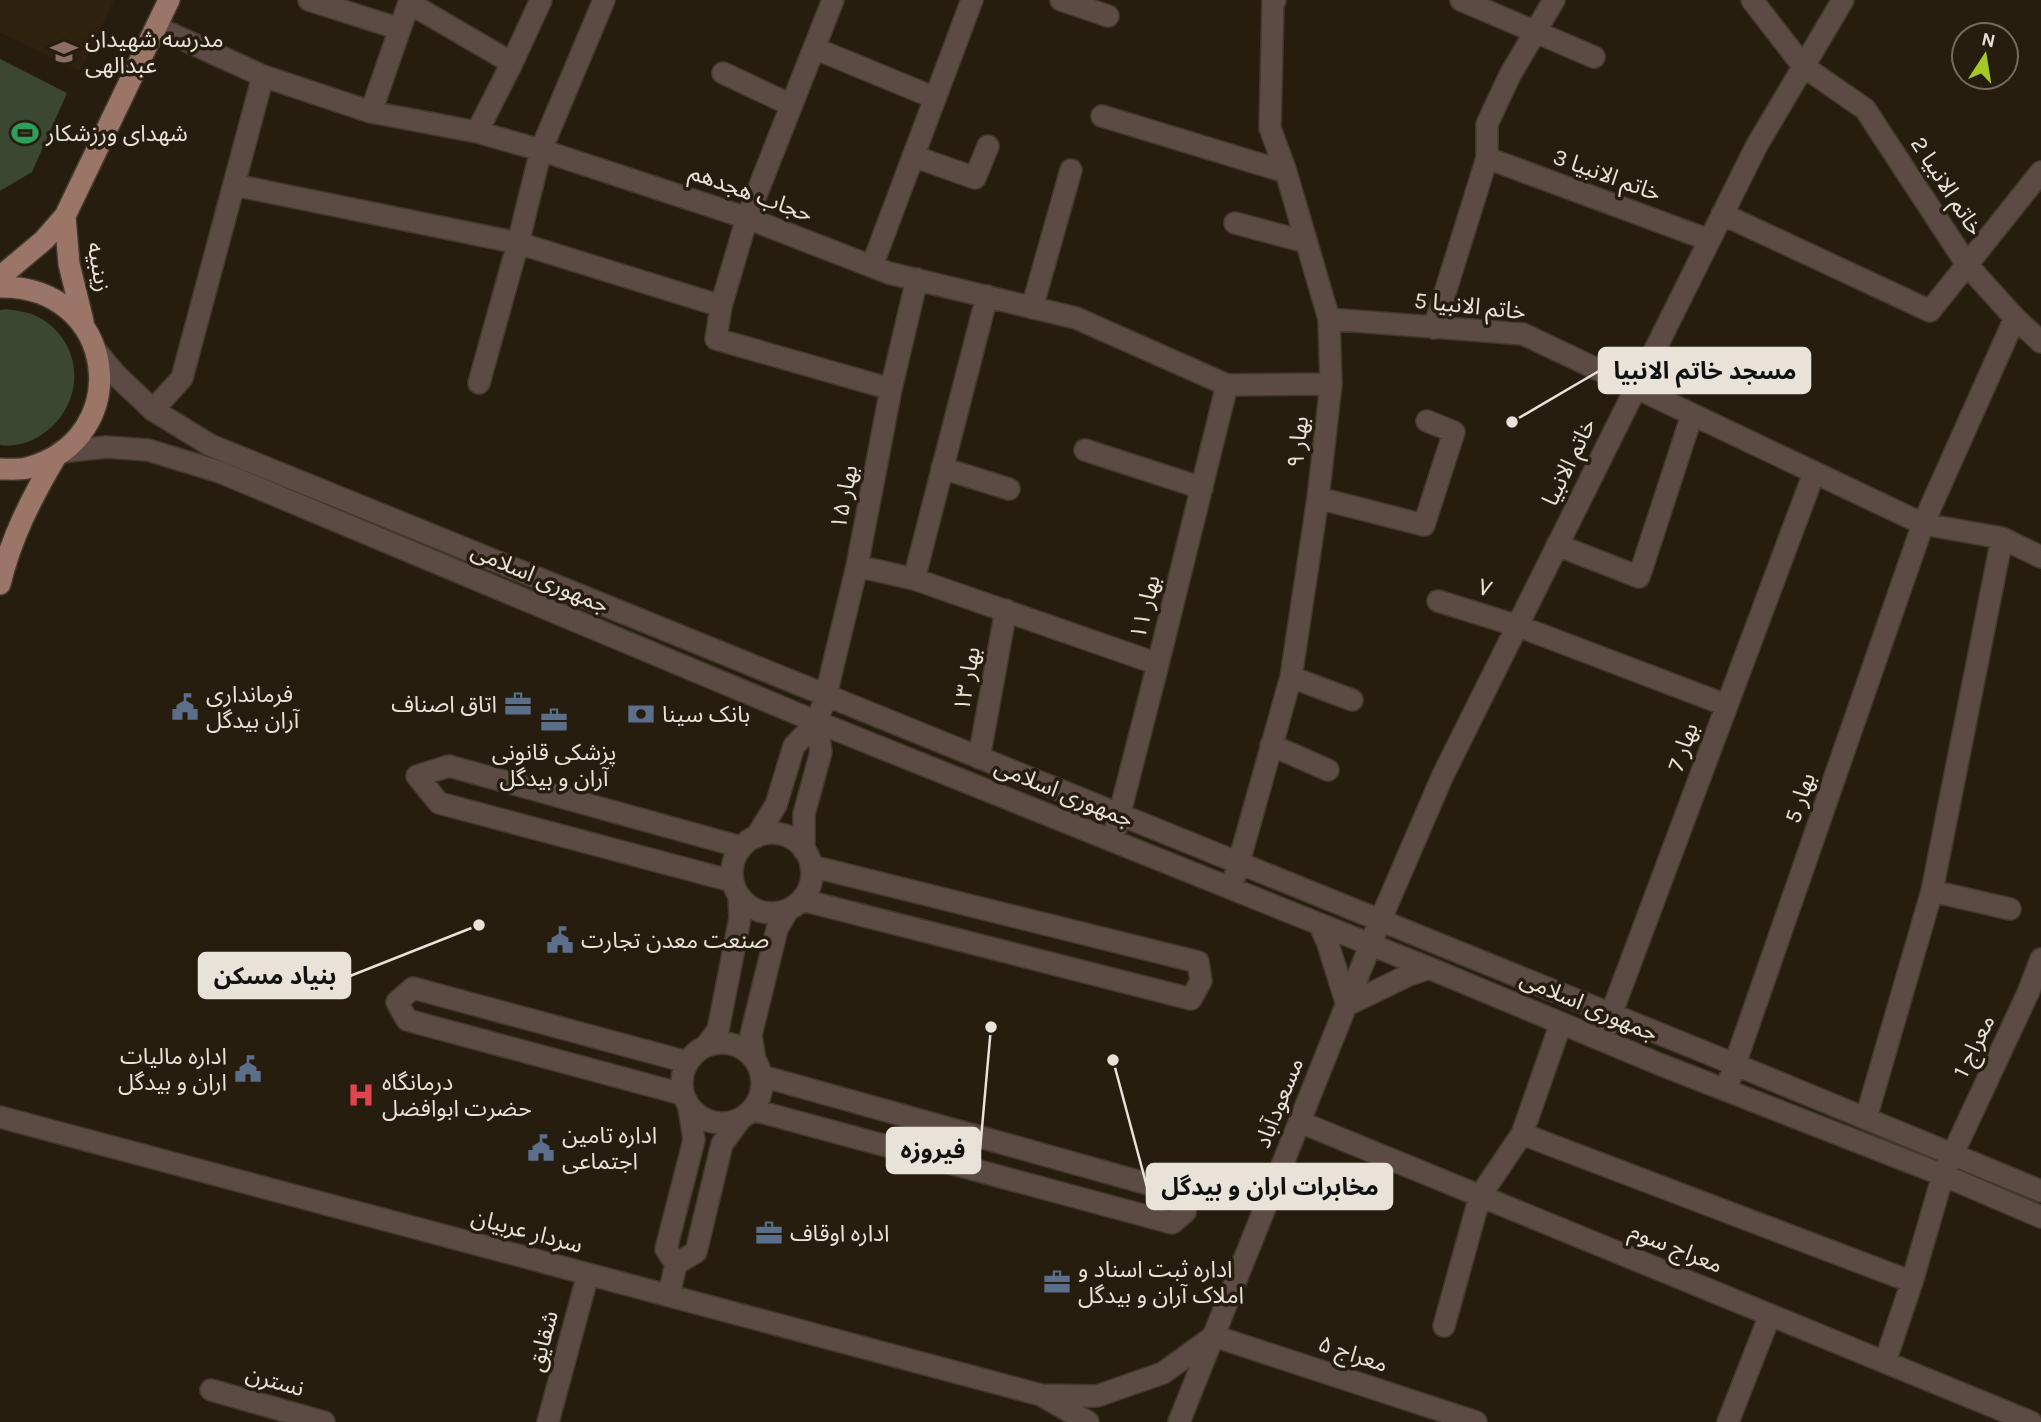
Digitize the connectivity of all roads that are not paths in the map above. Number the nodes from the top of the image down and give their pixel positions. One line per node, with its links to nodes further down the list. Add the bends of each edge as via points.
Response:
1 (169, 0): 15 (main road, زینبیه)
2 (309, 0): 16 (street)
3 (541, 0): 20 (street)
4 (604, 0): 30 (street)
5 (832, 0): 18 (street)
6 (972, 0): 24 (street)
7 (1061, 0): 14 (street)
8 (1275, 0): 34 (street, بهار ۹, via 1270,128)
9 (1461, 0): 17 (street)
10 (1554, 0): 17 (street)
11 (1752, 0): 21 (street, خاتم الانبیا 2)
12 (1843, 0): 21 (street, خاتم الانبیا)
13 (410, 2): 16 (street); 20 (street)
14 (1108, 16)
15 (156, 27): 23 (street, حجاب هجدهم); 38 (main road, زینبیه)
16 (400, 29): 26 (street)
17 (1535, 32): 19 (street); 32 (street, via 1487,124)
18 (814, 48): 24 (street); 25 (street)
19 (1594, 57)
20 (512, 63): 28 (street)
21 (1804, 66): 37 (street, خاتم الانبیا); 45 (street, خاتم الانبیا 2, via 1865,109)
22 (723, 73): 25 (street)
23 (263, 76): 26 (street, حجاب هجدهم); 36 (street)
24 (935, 98): 31 (street)
25 (792, 105): 39 (street)
26 (371, 112): 28 (street, حجاب هجدهم)
27 (1102, 116): 34 (street)
28 (477, 132): 30 (street, حجاب هجدهم)
29 (988, 146): 31 (street, via 975,178)
30 (541, 150): 39 (street, حجاب هجدهم); 43 (street)
31 (914, 156): 44 (street)
32 (1487, 158): 41 (street, خاتم الانبیا 3); 55 (street)
33 (1071, 170): 51 (street)
34 (1286, 172): 42 (street, بهار ۹)
35 (2041, 172): 45 (street)
36 (234, 185): 43 (street); 63 (street, via 182,378)
37 (1722, 214): 41 (street, خاتم الانبیا); 45 (street, via 1930,311)
38 (65, 216): 46 (main road, زینبیه); 54 (main road, زینبیه, via 69,264)
39 (747, 218): 44 (street, حجاب هجدهم); 50 (street)
40 (1235, 223): 42 (street)
41 (1709, 240): 61 (street, خاتم الانبیا)
42 (1307, 242): 53 (street, بهار ۹)
43 (519, 243): 50 (street); 58 (street)
44 (872, 266): 47 (street, حجاب هجدهم)
45 (1968, 266): 52 (street, خاتم الانبیا 2)
46 (0, 277)
47 (917, 279): 49 (street, حجاب هجدهم); 62 (street, بهار ۱۵)
48 (0, 287): 54 (main road, via 45,293 67,307)
49 (987, 296): 51 (street, حجاب هجدهم); 68 (street)
50 (721, 306): 62 (street, via 716,339)
51 (1032, 308): 60 (street, حجاب هجدهم, via 1076,318)
52 (2015, 318): 56 (street, خاتم الانبیا 2); 74 (street, بهار 5)
53 (1329, 319): 55 (street, خاتم الانبیا 5); 59 (street, بهار ۹)
54 (85, 327): 57 (main road)
55 (1434, 328): 61 (street, خاتم الانبیا 5, via 1523,334)
56 (2041, 342)
57 (96, 351): 63 (street, جمهوری اسلامی); 67 (main road, via 100,377 95,408 79,437)
58 (479, 383)
59 (1331, 384): 60 (street, حجاب هجدهم); 73 (street, بهار ۹)
60 (1227, 385): 71 (street, بهار ۱۱)
61 (1635, 388): 64 (street, خاتم الانبیا 5); 76 (street, خاتم الانبیا)
62 (891, 389): 79 (street, بهار ۱۵)
63 (153, 410): 87 (street, جمهوری اسلامی, via 210,445)
64 (1692, 415): 70 (street, خاتم الانبیا 5); 76 (street, via 1639,577)
65 (1427, 421): 73 (street, via 1454,432 1424,525)
66 (1085, 450): 71 (street)
67 (58, 455): 69 (main road, via 24,469); 77 (main road); 90 (street, جمهوری اسلامی, via 106,447 148,450 220,472)
68 (942, 468): 72 (street); 80 (street)
69 (0, 469)
70 (1814, 472): 74 (street, خاتم الانبیا 5); 89 (street, بهار 7)
71 (1202, 488): 85 (street, بهار ۱۱)
72 (1009, 489)
73 (1318, 498): 86 (street, بهار ۹)
74 (1923, 524): 75 (street, خاتم الانبیا 5); 116 (street, بهار 5)
75 (2002, 538): 78 (street, خاتم الانبیا 5); 101 (street)
76 (1557, 545): 84 (street, خاتم الانبیا)
77 (3, 554): 81 (main road)
78 (2041, 557)
79 (857, 566): 80 (street); 87 (street, بهار ۱۵)
80 (914, 579): 83 (street)
81 (0, 584)
82 (1438, 601): 84 (street, ۷)
83 (1006, 610): 85 (street); 92 (street, بهار ۱۳)
84 (1518, 626): 89 (street, ۷); 104 (street, خاتم الانبیا, via 1443,775)
85 (1158, 664): 94 (street, بهار ۱۱)
86 (1292, 677): 88 (street); 91 (street, بهار ۹)
87 (826, 695): 90 (street, بهار ۱۵); 92 (street, جمهوری اسلامی)
88 (1352, 699)
89 (1726, 705): 111 (street, بهار 7)
90 (817, 722): 95 (street, جمهوری اسلامی); 96 (street, via 794,746 776,805); 97 (street, via 821,752 804,814)
91 (1272, 745): 93 (street); 98 (street, بهار ۹)
92 (979, 758): 94 (street, جمهوری اسلامی)
93 (1328, 770)
94 (1119, 815): 95 (street, بهار ۱۱); 98 (street, جمهوری اسلامی)
95 (1112, 841): 100 (street, جمهوری اسلامی)
96 (749, 842): 97 (street, via 769,834 782,835 795,840); 99 (street, via 735,857); 99 (street, via 449,766 416,776 439,803)
97 (808, 858): 102 (street, via 809,890); 102 (street, via 1198,962 1201,981 1191,999)
98 (1238, 863): 100 (street, بهار ۹); 104 (street, جمهوری اسلامی)
99 (736, 889): 102 (street, via 749,906 761,912 775,914); 114 (street, via 740,918 718,1030)
100 (1231, 889): 105 (street, جمهوری اسلامی)
101 (1932, 891): 103 (street); 122 (street)
102 (795, 905): 117 (street, via 777,929 751,1035)
103 (2010, 909)
104 (1380, 921): 106 (street, مسعودآباد); 111 (street, جمهوری اسلامی)
105 (1319, 924): 106 (street, جمهوری اسلامی); 110 (street)
106 (1371, 945): 108 (street, جمهوری اسلامی); 110 (street, مسعودآباد)
107 (2041, 959): 109 (street, معراج 1)
108 (1429, 968): 110 (street); 112 (street, جمهوری اسلامی)
109 (2035, 996): 125 (street, معراج 1)
110 (1347, 1006): 123 (street, مسعودآباد)
111 (1611, 1014): 113 (street, بهار 7); 116 (street, جمهوری اسلامی)
112 (1561, 1023): 113 (street, جمهوری اسلامی); 124 (street)
113 (1601, 1040): 118 (street, جمهوری اسلامی)
114 (706, 1046): 115 (street); 117 (street, via 733,1044 746,1050)
115 (687, 1062): 119 (street, via 682,1077); 119 (street, via 413,988 397,1002 407,1020)
116 (1734, 1064): 118 (street, بهار 5); 122 (street, جمهوری اسلامی)
117 (759, 1068): 120 (street, via 760,1100); 120 (street, via 1184,1194 1185,1212 1172,1223)
118 (1725, 1089): 126 (street, جمهوری اسلامی)
119 (686, 1101): 120 (street, via 699,1117 712,1123 726,1124); 130 (street, via 694,1140 666,1249)
120 (746, 1115): 130 (street, via 722,1144 696,1252)
121 (0, 1117): 131 (street, سردار عربیان)
122 (1866, 1118): 125 (street, جمهوری اسلامی)
123 (1300, 1122): 128 (street, معراج سوم); 136 (street, مسعودآباد)
124 (1522, 1134): 128 (street); 132 (street)
125 (1951, 1154): 126 (street, معراج 1); 127 (street, جمهوری اسلامی)
126 (1943, 1175): 129 (street, جمهوری اسلامی); 132 (street, معراج 1)
127 (2041, 1191)
128 (1480, 1196): 134 (street, معراج سوم); 135 (street)
129 (2041, 1217)
130 (676, 1264): 133 (street)
131 (588, 1274): 133 (street, سردار عربیان); 141 (street, شقایق)
132 (1912, 1282): 137 (street, معراج 1)
133 (669, 1295): 139 (street, سردار عربیان)
134 (1770, 1315): 137 (street, معراج سوم); 145 (street)
135 (1444, 1326)
136 (1214, 1336): 139 (street, via 1164,1373 1097,1396); 143 (street, مسعودآباد); 144 (street, معراج ۵)
137 (1885, 1362): 146 (street, معراج سوم)
138 (211, 1390): 140 (street, نسترن)
139 (1041, 1395): 142 (street)
140 (324, 1422)
141 (548, 1422)
142 (1088, 1422)
143 (1179, 1422)
144 (1476, 1422)
145 (1728, 1422)
146 (2031, 1422)

